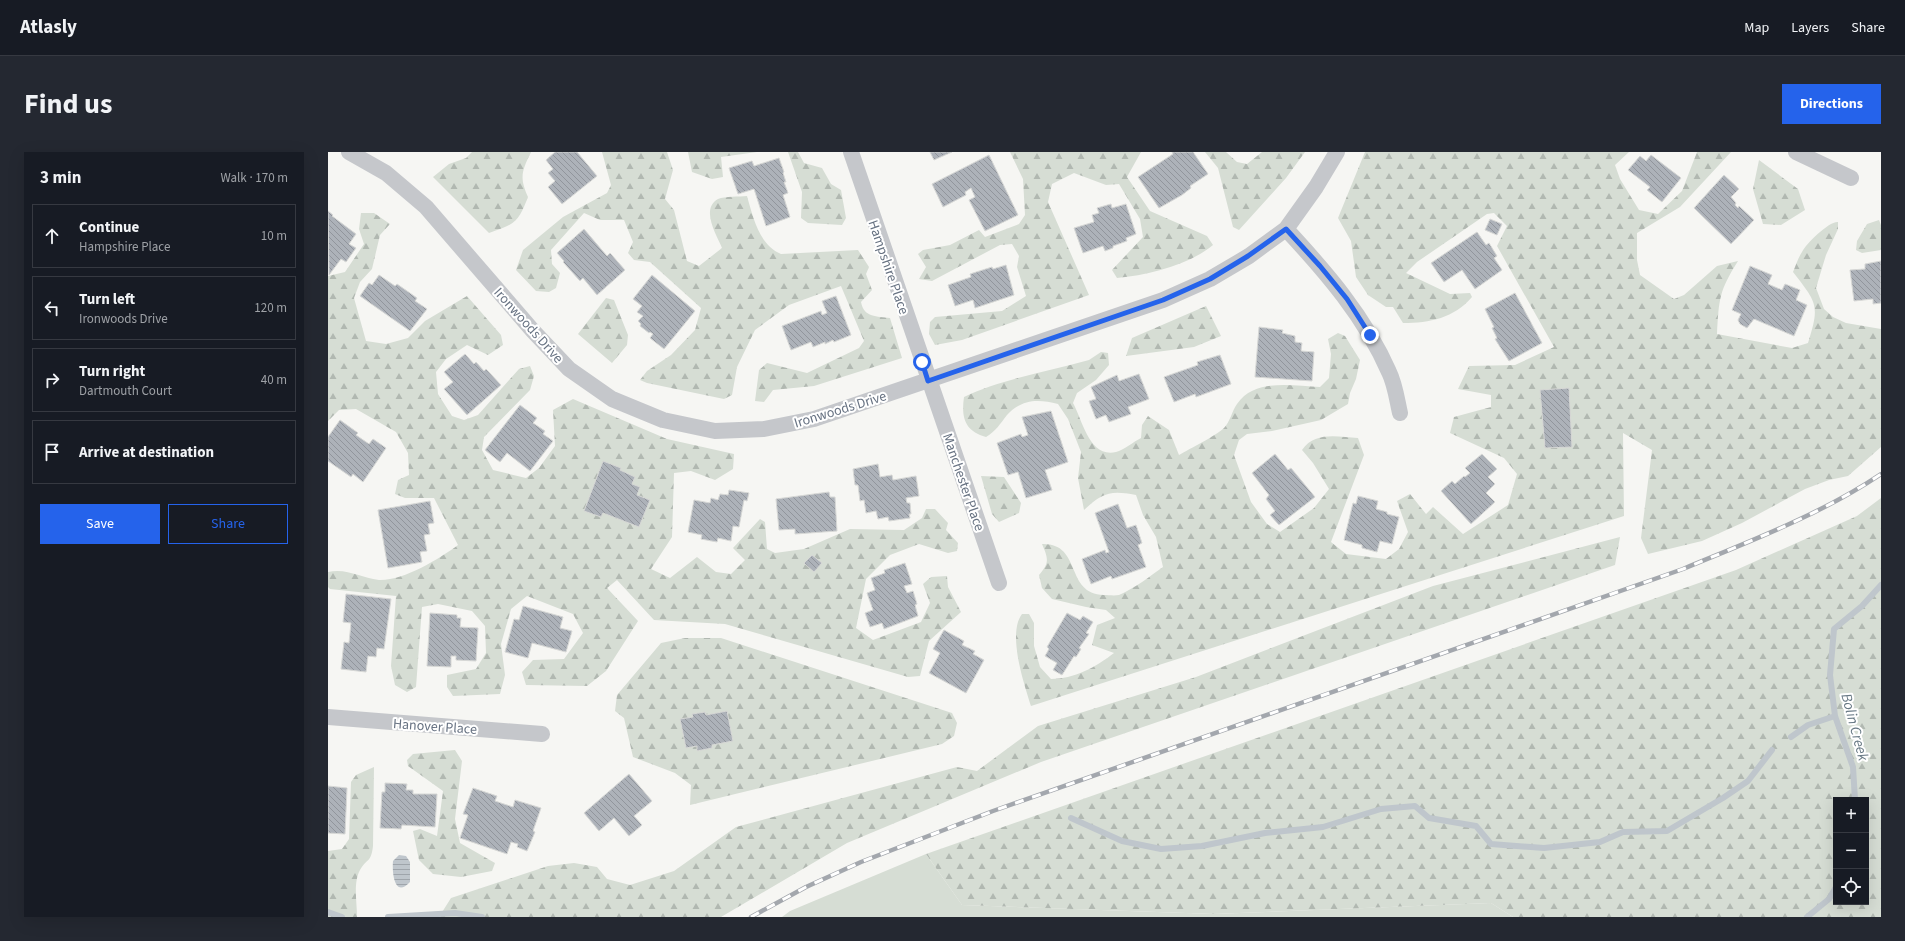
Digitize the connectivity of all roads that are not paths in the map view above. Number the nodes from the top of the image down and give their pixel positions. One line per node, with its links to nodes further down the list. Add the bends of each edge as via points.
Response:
1 (349, 152): 7 (street, Ironwoods Drive, via 386,173 426,207 533,331 570,369 612,399 663,420 714,431 764,429 814,420)
2 (851, 152): 7 (street, Hampshire Place)
3 (1337, 152): 6 (street, Ironwoods Drive)
4 (1796, 152): 5 (street)
5 (1851, 178)
6 (1286, 229): 7 (street, Ironwoods Drive, via 1210,279 1163,300); 8 (street, via 1347,299 1370,335 1390,373)
7 (928, 381): 9 (street, Manchester Place)
8 (1400, 413)
9 (999, 583)
10 (328, 717): 11 (street, Hanover Place)
11 (542, 734)

